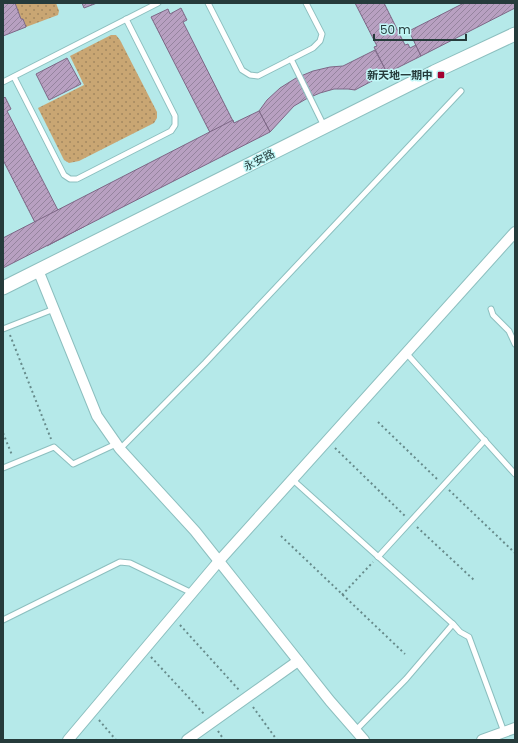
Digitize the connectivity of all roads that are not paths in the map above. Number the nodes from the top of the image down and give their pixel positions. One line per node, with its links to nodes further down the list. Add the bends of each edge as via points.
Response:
1 (158, 3): 4 (lane)
2 (208, 3): 6 (lane, via 242,70 258,76)
3 (306, 3): 6 (lane, via 322,34 320,41 313,48)
4 (126, 19): 7 (lane); 7 (lane, via 176,116 171,131 131,152 77,179 70,179 64,175)
5 (515, 34): 10 (street, 永安路)
6 (291, 59): 10 (lane)
7 (14, 77): 8 (lane)
8 (3, 82)
9 (461, 91): 20 (lane, via 205,363)
10 (325, 127): 12 (street, 永安路)
11 (515, 232): 18 (street)
12 (38, 270): 13 (street, 永安路); 14 (street)
13 (3, 288)
14 (54, 309): 16 (lane); 20 (street, via 97,416)
15 (491, 309): 17 (lane, via 493,315 509,331)
16 (5, 328)
17 (515, 344)
18 (407, 354): 19 (lane); 23 (street)
19 (485, 440): 22 (lane); 24 (lane)
20 (118, 446): 21 (lane, via 73,464 54,447); 25 (street, via 195,531)
21 (3, 468)
22 (515, 474)
23 (293, 480): 24 (lane); 25 (street)
24 (378, 557): 28 (lane)
25 (219, 562): 26 (street); 29 (street)
26 (192, 593): 27 (lane, via 130,563 120,562); 33 (street)
27 (3, 620)
28 (452, 624): 31 (lane, via 406,679); 32 (lane, via 470,637)
29 (298, 661): 31 (street); 34 (street)
30 (515, 728): 32 (street)
31 (356, 730): 35 (street)
32 (504, 732): 36 (street)
33 (68, 740)
34 (186, 740)
35 (364, 740)
36 (482, 740)

